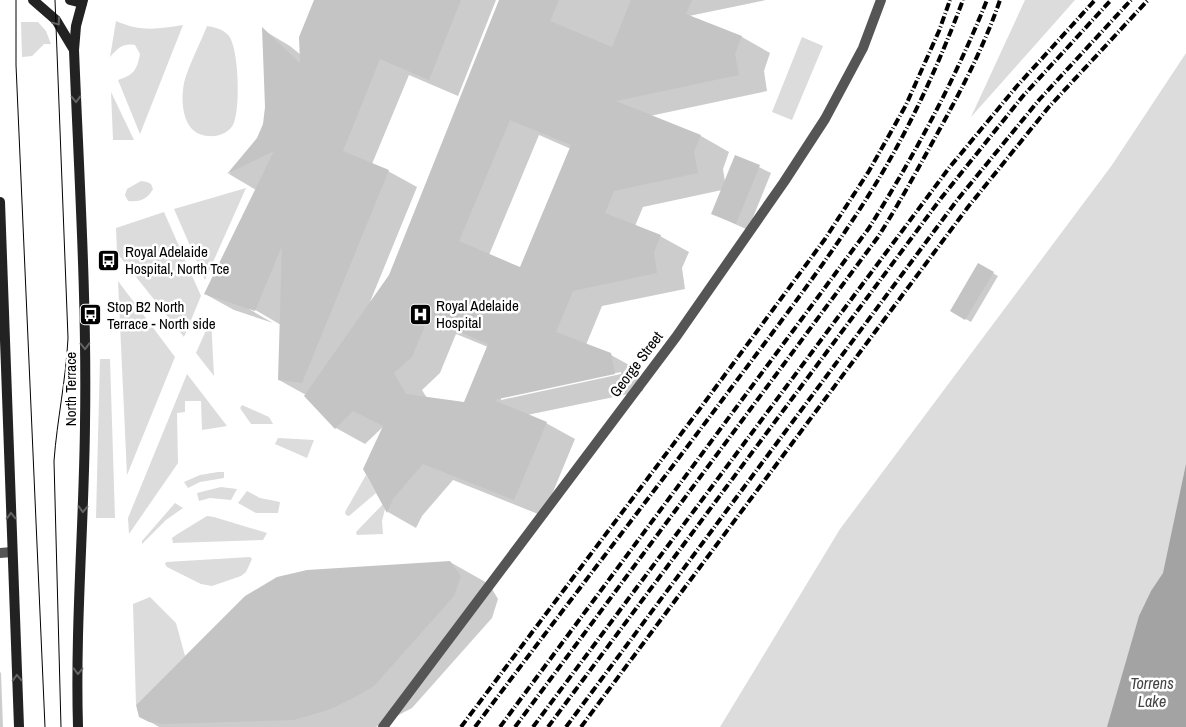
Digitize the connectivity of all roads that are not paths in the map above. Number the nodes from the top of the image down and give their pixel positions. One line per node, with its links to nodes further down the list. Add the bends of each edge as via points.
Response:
1 (33, 0): 5 (main road, North Terrace, one-way to 5, via 56,20)
2 (70, 0): 4 (main road)
3 (882, 0): 12 (street, George Street, via 859,56 825,119 784,182 670,344)
4 (82, 2): 5 (main road, North Terrace)
5 (74, 50): 11 (main road, North Terrace, one-way to 11, via 85,363)
6 (0, 202): 7 (main road)
7 (2, 357): 8 (main road, one-way to 7)
8 (12, 552): 9 (street); 10 (main road, one-way to 8)
9 (0, 553)
10 (19, 727)
11 (78, 727)
12 (383, 727)

